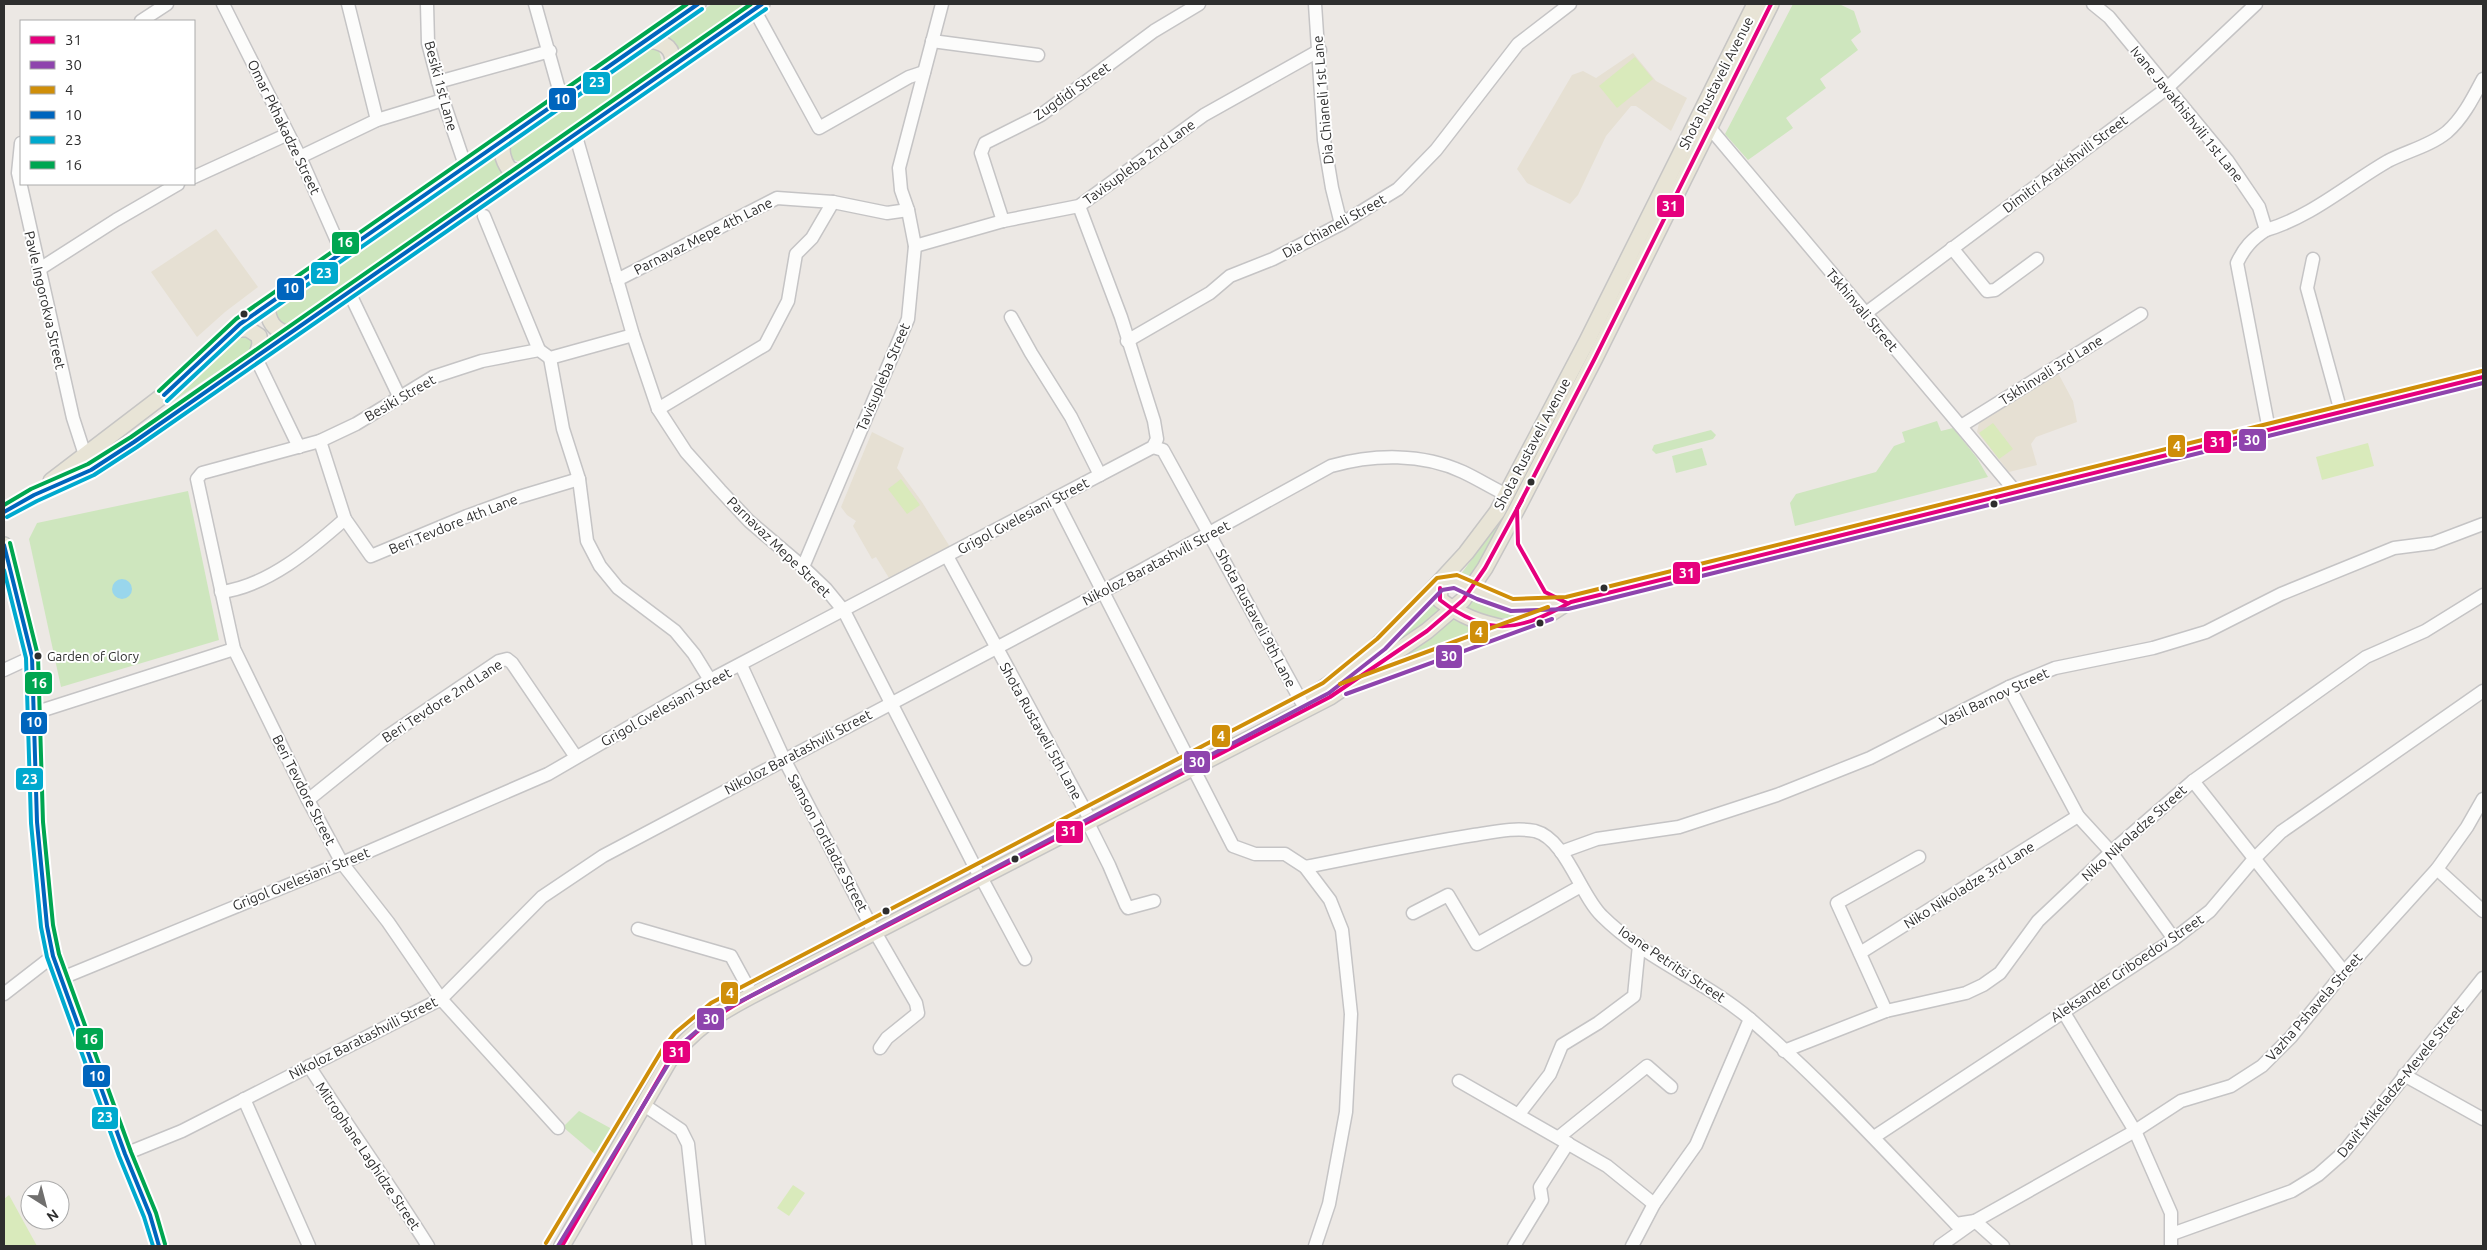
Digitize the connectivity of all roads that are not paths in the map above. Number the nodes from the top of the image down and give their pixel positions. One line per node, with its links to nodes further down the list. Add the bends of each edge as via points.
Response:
1 (167, 4): 16 (street)
2 (223, 4): 32 (street, Omar Pkhakadze Street)
3 (348, 4): 29 (street)
4 (426, 4): 25 (street, Besiki 1st Lane, via 428,43)
5 (535, 4): 20 (street)
6 (698, 4): 17 (main road)
7 (942, 4): 18 (street, Tavisupleba Street)
8 (1199, 4): 46 (street, Zugdidi Street, via 1154,30 1041,115 985,143 981,153)
9 (1315, 4): 19 (street, Dia Chianeli 1st Lane)
10 (1570, 4): 47 (street, Dia Chianeli Street, via 1518,44 1436,150 1398,188)
11 (1755, 4): 83 (main road, Shota Rustaveli Avenue)
12 (1771, 4): 30 (main road, Shota Rustaveli Avenue)
13 (2093, 4): 26 (street, Ivane Javakhishvili 1st Lane, via 2110,17)
14 (2256, 4): 26 (street, Dimitri Arakishvili Street)
15 (758, 7): 22 (main road); 23 (street, via 819,128 909,77)
16 (143, 20)
17 (646, 40): 22 (main road, via 660,41 668,48 673,56); 27 (main road)
18 (932, 41): 21 (street); 23 (street, Tavisupleba Street)
19 (1320, 50): 43 (street, Tavisupleba 2nd Lane, via 1204,115); 47 (street, Dia Chianeli 1st Lane, via 1324,140)
20 (550, 51): 25 (street); 27 (street, via 558,86)
21 (1038, 55)
22 (673, 65): 31 (main road)
23 (924, 72): 44 (street, Tavisupleba Street, via 899,168 901,190)
24 (2483, 79): 48 (street, via 2466,111 2446,133 2390,160 2286,224)
25 (438, 82): 28 (street, Besiki 1st Lane)
26 (2166, 89): 48 (street, Ivane Javakhishvili 1st Lane, via 2227,160 2258,207); 50 (street, Dimitri Arakishvili Street)
27 (564, 97): 33 (main road)
28 (442, 100): 29 (street); 36 (street, Besiki 1st Lane)
29 (377, 120): 35 (street)
30 (1709, 127): 58 (street, Tskhinvali Street); 93 (main road, Shota Rustaveli Avenue, via 1595,358 1502,538)
31 (575, 133): 37 (main road); 55 (street, Parnavaz Mepe Street)
32 (288, 134): 35 (street, Omar Pkhakadze Street); 38 (street)
33 (503, 139): 36 (main road); 37 (main road, via 501,152 504,162 509,170)
34 (20, 153): 39 (street, Pavle Ingorokva Street)
35 (300, 157): 51 (street, Omar Pkhakadze Street)
36 (465, 166): 51 (main road)
37 (519, 172): 56 (main road)
38 (195, 177)
39 (20, 183)
40 (20, 185): 54 (street, Pavle Ingorokva Street)
41 (176, 185): 54 (street)
42 (833, 202): 44 (street, Parnavaz Mepe 4th Lane, via 887,213); 55 (street, Parnavaz Mepe 4th Lane, via 777,198); 70 (street, via 812,238 796,254 788,301 765,345)
43 (1079, 206): 46 (street, Tavisupleba 2nd Lane); 64 (street)
44 (908, 210): 49 (street, Tavisupleba Street)
45 (484, 216): 65 (street)
46 (1003, 221): 49 (street, Tavisupleba 2nd Lane)
47 (1341, 224): 64 (street, Dia Chianeli Street, via 1273,259 1230,276 1210,293)
48 (2266, 230): 73 (street, via 2253,238 2237,263)
49 (915, 246): 91 (street, Tavisupleba Street, via 908,319)
50 (1952, 248): 52 (street, via 1986,291 1995,290); 58 (street, Dimitri Arakishvili Street)
51 (344, 251): 57 (main road)
52 (2037, 259)
53 (2313, 259): 71 (street, via 2307,288)
54 (38, 270): 77 (street, Pavle Ingorokva Street, via 72,418)
55 (617, 280): 63 (street, Parnavaz Mepe Street)
56 (349, 292): 62 (main road); 69 (street)
57 (268, 305): 61 (main road); 62 (main road, via 270,323 275,329)
58 (1866, 313): 72 (street, Tskhinvali Street)
59 (2141, 314): 72 (street, Tskhinvali 3rd Lane)
60 (1012, 317): 78 (street, via 1071,417)
61 (234, 329): 66 (main road, via 248,329 259,336); 77 (main road, via 165,394)
62 (289, 334): 66 (main road)
63 (632, 335): 67 (street); 70 (street, Parnavaz Mepe Street)
64 (1127, 341): 76 (street, via 1154,421 1157,439)
65 (538, 350): 67 (street); 69 (street, Besiki Street, via 482,361 433,377)
66 (256, 358): 75 (street); 82 (main road, via 91,470)
67 (550, 358): 80 (street, via 563,429)
68 (2483, 377): 71 (main road)
69 (399, 396): 74 (street, Besiki Street, via 356,424)
70 (658, 409): 91 (street, Parnavaz Mepe Street, via 686,452 749,521)
71 (2340, 412): 73 (main road)
72 (1961, 426): 81 (street, Tskhinvali Street)
73 (2268, 430): 81 (main road)
74 (320, 441): 75 (street, Besiki Street); 86 (street, Beri Tevdore 4th Lane)
75 (300, 447): 79 (street, Besiki Street)
76 (1153, 447): 78 (street, Grigol Gvelesiani Street); 88 (street, Shota Rustaveli 9th Lane, via 1163,450)
77 (85, 455): 82 (main road)
78 (1100, 475): 84 (street, Grigol Gvelesiani Street)
79 (199, 476): 94 (street, Beri Tevdore Street, via 197,480)
80 (579, 479): 86 (street, Beri Tevdore 4th Lane, via 467,516 374,556 369,555); 106 (street, via 587,541 600,566 618,588 675,631)
81 (2016, 492): 97 (main road)
82 (34, 495): 85 (main road)
83 (1507, 495): 88 (street, Nikoloz Baratashvili Street, via 1462,472 1421,459 1355,459 1331,466); 92 (main road, Shota Rustaveli Avenue, via 1486,527)
84 (1055, 498): 90 (street, Grigol Gvelesiani Street); 95 (street)
85 (4, 512)
86 (345, 519): 94 (street, via 320,541 276,570 236,590)
87 (2483, 524): 108 (street, Vasil Barnov Street, via 2433,543 2394,548 2281,594 2206,632 2153,648 2055,668)
88 (1210, 534): 95 (street, Nikoloz Baratashvili Street); 110 (street, Shota Rustaveli 9th Lane)
89 (4, 545): 103 (main road)
90 (947, 556): 99 (street, Grigol Gvelesiani Street); 102 (street, Shota Rustaveli 5th Lane)
91 (803, 566): 99 (street, Parnavaz Mepe Street)
92 (1439, 584): 93 (main road, via 1454,581); 98 (main road, via 1440,600); 110 (main road, Shota Rustaveli Avenue, via 1354,668)
93 (1471, 590): 97 (main road, via 1512,605); 98 (main road, Shota Rustaveli Avenue)
94 (221, 592): 101 (street, Beri Tevdore Street)
95 (1102, 592): 102 (street, Nikoloz Baratashvili Street); 115 (street)
96 (2483, 594): 116 (street, Niko Nikoladze Street, via 2425,631 2366,658)
97 (1567, 603): 100 (main road, via 1553,612)
98 (1452, 609): 100 (main road, via 1478,623); 107 (main road, Shota Rustaveli Avenue, via 1427,631)
99 (844, 611): 104 (street, Grigol Gvelesiani Street); 111 (street, Parnavaz Mepe Street)
100 (1505, 628): 107 (main road)
101 (234, 649): 112 (street); 118 (street, Beri Tevdore Street)
102 (996, 649): 111 (street, Nikoloz Baratashvili Street); 120 (street, Shota Rustaveli 5th Lane)
103 (32, 657): 105 (street); 112 (main road)
104 (740, 665): 106 (street, Grigol Gvelesiani Street); 114 (street, Samson Tortladze Street)
105 (4, 670)
106 (710, 680): 113 (street, Grigol Gvelesiani Street)
107 (1352, 684): 115 (main road, Shota Rustaveli Avenue, via 1299,714)
108 (2009, 687): 119 (street); 121 (street, Vasil Barnov Street, via 1870,758 1777,795 1679,827 1597,839)
109 (2483, 691): 124 (street, Aleksander Griboedov Street, via 2281,832)
110 (1301, 701): 115 (main road, Shota Rustaveli Avenue)
111 (890, 703): 114 (street, Nikoloz Baratashvili Street); 128 (street, Parnavaz Mepe Street)
112 (34, 712): 138 (main road, via 37,822)
113 (576, 757): 118 (street, Beri Tevdore 2nd Lane, via 512,663 506,659 385,738); 125 (street, Grigol Gvelesiani Street, via 516,788)
114 (784, 759): 134 (street, Samson Tortladze Street); 145 (street, Nikoloz Baratashvili Street, via 603,856 560,883 542,897)
115 (1191, 764): 120 (main road, Shota Rustaveli Avenue); 126 (street, via 1233,846 1255,854 1285,854)
116 (2193, 781): 122 (street, Niko Nikoladze Street); 124 (street)
117 (2483, 799): 127 (street, Vazha Pshavela Street)
118 (308, 800): 125 (street, Beri Tevdore Street)
119 (2078, 816): 122 (street); 137 (street, Niko Nikoladze 3rd Lane)
120 (1087, 819): 128 (main road, Shota Rustaveli Avenue); 130 (street, Shota Rustaveli 5th Lane, via 1128,908)
121 (1561, 852): 126 (street, Ioane Petritsi Street, via 1538,832 1520,828); 129 (street, Ioane Petritsi Street)
122 (2111, 852): 135 (street); 146 (street, Niko Nikoladze Street, via 2038,921 2000,973 1966,993)
123 (1919, 857): 137 (street, via 1837,903)
124 (2253, 860): 135 (street, Aleksander Griboedov Street, via 2210,911); 140 (street)
125 (342, 863): 141 (street, Grigol Gvelesiani Street); 145 (street, Beri Tevdore Street)
126 (1305, 867): 175 (street, via 1330,900 1342,930 1352,1014 1346,1112 1329,1204)
127 (2437, 869): 131 (street); 140 (street, Vazha Pshavela Street)
128 (979, 875): 134 (main road, Shota Rustaveli Avenue); 139 (street, Parnavaz Mepe Street)
129 (1582, 886): 132 (street, via 1477,944 1448,895); 136 (street, Ioane Petritsi Street, via 1601,916)
130 (1154, 901)
131 (2483, 911)
132 (1413, 913)
133 (638, 929): 143 (street, via 730,956)
134 (873, 929): 143 (main road, Shota Rustaveli Avenue); 149 (street, Samson Tortladze Street, via 916,1003 918,1013 887,1038); 156 (main road, Shota Rustaveli Avenue, via 700,1026 669,1061)
135 (2174, 939): 147 (street, Aleksander Griboedov Street)
136 (1639, 946): 148 (street, Ioane Petritsi Street, via 1715,991); 157 (street, via 1634,996 1562,1045 1550,1074)
137 (1860, 953): 146 (street)
138 (53, 956): 141 (main road); 144 (street)
139 (1025, 959)
140 (2344, 972): 160 (street, Vazha Pshavela Street, via 2262,1066 2231,1086 2181,1101)
141 (62, 978): 163 (main road)
142 (2483, 978): 152 (street, Davit Mikeladze-Mevele Street)
143 (749, 989): 172 (main road, Shota Rustaveli Avenue, via 696,1022 667,1054)
144 (4, 994)
145 (441, 999): 151 (street, Nikoloz Baratashvili Street); 159 (street, Beri Tevdore Street)
146 (1886, 1011): 150 (street, Niko Nikoladze Street)
147 (2063, 1011): 160 (street); 161 (street, Aleksander Griboedov Street)
148 (1750, 1019): 150 (street, Ioane Petritsi Street); 164 (street, via 1696,1145)
149 (880, 1048)
150 (1784, 1051): 161 (street, Ioane Petritsi Street)
151 (309, 1066): 155 (street, Nikoloz Baratashvili Street); 171 (street, Mitrophane Laghidze Street)
152 (2404, 1075): 158 (street); 168 (street, Davit Mikeladze-Mevele Street, via 2343,1153 2318,1175 2292,1191)
153 (1459, 1081): 157 (street)
154 (1671, 1087): 162 (street, via 1647,1066)
155 (244, 1099): 163 (street, Nikoloz Baratashvili Street); 170 (street)
156 (644, 1104): 173 (main road, Shota Rustaveli Avenue); 174 (street, via 682,1130 688,1144)
157 (1518, 1114): 162 (street)
158 (2483, 1119)
159 (558, 1128)
160 (2135, 1131): 165 (street, Vazha Pshavela Street); 168 (street, via 2171,1213)
161 (1874, 1137): 166 (street, Ioane Petritsi Street)
162 (1563, 1140): 164 (street, via 1607,1166); 176 (street, via 1540,1187 1542,1200)
163 (125, 1154): 169 (main road)
164 (1654, 1204): 177 (street)
165 (1975, 1221): 166 (street); 167 (street, Vazha Pshavela Street); 179 (street)
166 (1956, 1224): 167 (street)
167 (1951, 1239): 178 (street, Vazha Pshavela Street)
168 (2172, 1240)
169 (159, 1246)
170 (309, 1246)
171 (428, 1246)
172 (551, 1246)
173 (562, 1246)
174 (699, 1246)
175 (1315, 1246)
176 (1514, 1246)
177 (1632, 1246)
178 (1940, 1246)
179 (2003, 1246)

